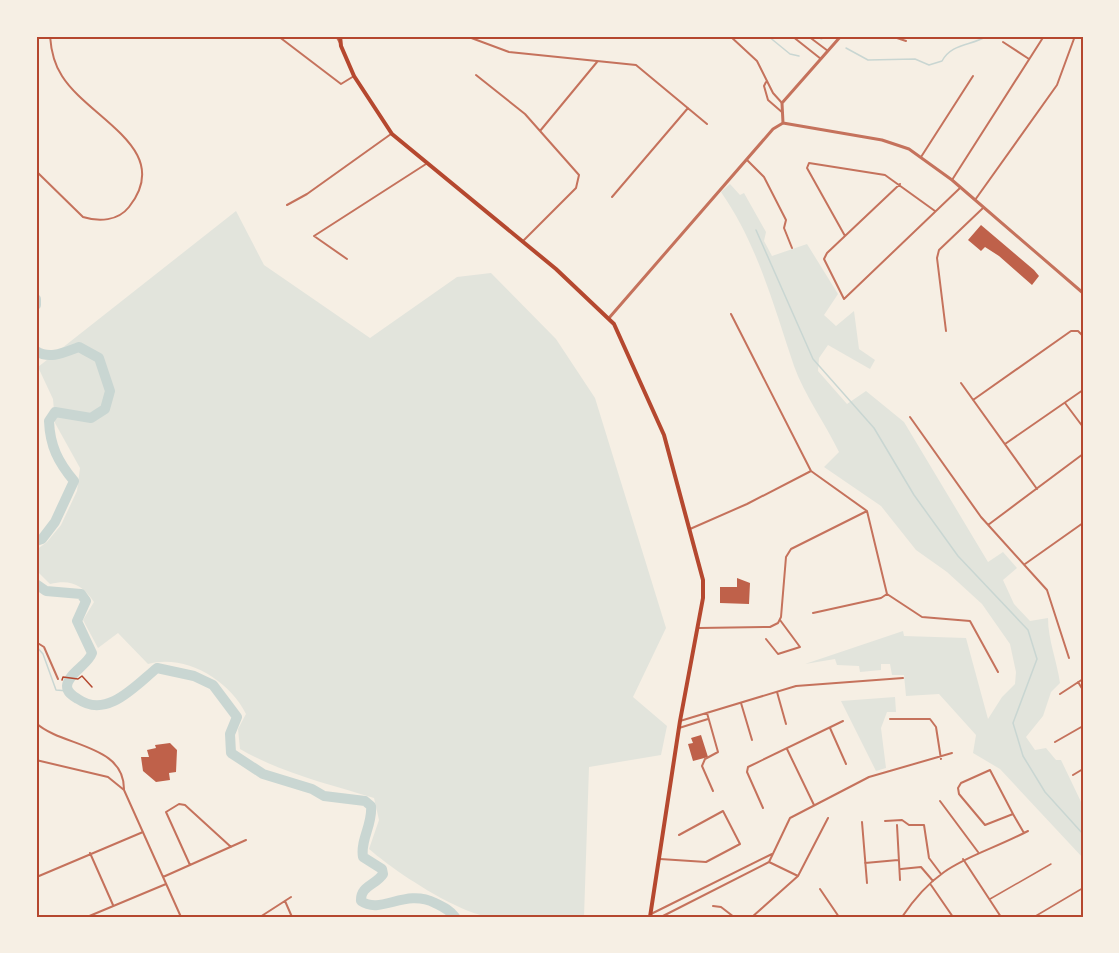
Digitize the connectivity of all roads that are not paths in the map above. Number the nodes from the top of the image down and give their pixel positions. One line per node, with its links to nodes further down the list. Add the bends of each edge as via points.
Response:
1 (50, 36): 32 (street, via 62,76 136,150 144,174 139,193 126,211 116,217 93,220 83,217)
2 (278, 36): 19 (street, via 341,84)
3 (338, 36): 19 (main road)
4 (466, 36): 17 (street, via 509,52)
5 (730, 36): 21 (street, via 757,61)
6 (792, 36): 16 (street)
7 (808, 36): 14 (street)
8 (841, 36): 14 (street)
9 (891, 36): 12 (street)
10 (1044, 36): 15 (street)
11 (1075, 36): 37 (street, via 1057,85)
12 (906, 41)
13 (1004, 42): 15 (street)
14 (828, 51): 16 (street)
15 (1029, 58): 33 (street)
16 (821, 59): 22 (street)
17 (597, 62): 23 (street, via 636,65); 27 (street)
18 (476, 75): 27 (street)
19 (354, 76): 28 (main road)
20 (973, 76): 29 (street)
21 (766, 82): 22 (street); 24 (street, via 768,100)
22 (782, 103): 24 (street)
23 (688, 108): 25 (street); 36 (street)
24 (783, 113): 26 (street)
25 (707, 123)
26 (783, 123): 29 (street, via 882,141); 30 (street, via 772,129)
27 (540, 131): 42 (street, via 579,175 579,181)
28 (392, 134): 31 (main road); 38 (street)
29 (921, 157): 33 (street)
30 (747, 160): 43 (street, via 764,177 784,215); 47 (street)
31 (426, 164): 42 (main road); 44 (street, via 314,236)
32 (36, 171)
33 (952, 180): 35 (street)
34 (900, 184): 40 (street); 41 (street); 41 (street, via 885,175 807,164)
35 (960, 188): 37 (street); 40 (street)
36 (612, 197)
37 (975, 200): 39 (street)
38 (287, 205)
39 (983, 208): 45 (street); 48 (street, via 939,250)
40 (936, 212): 41 (street, via 844,299 825,259)
41 (845, 236)
42 (522, 242): 47 (main road)
43 (792, 248)
44 (347, 259)
45 (1083, 293)
46 (731, 314): 58 (street)
47 (609, 318): 63 (main road, via 664,435)
48 (946, 331)
49 (1083, 336): 52 (street, via 1074,330)
50 (961, 383): 52 (street)
51 (1083, 390): 53 (street)
52 (973, 400): 56 (street)
53 (1065, 403): 55 (street); 56 (street)
54 (910, 417): 62 (street)
55 (1083, 427)
56 (1005, 444): 59 (street)
57 (1083, 454): 59 (street)
58 (811, 471): 60 (street); 63 (street)
59 (1037, 489): 62 (street)
60 (867, 511): 65 (street); 67 (street, via 791,549 786,557)
61 (1083, 523): 64 (street)
62 (988, 525): 64 (street)
63 (690, 529): 68 (main road, via 703,580)
64 (1025, 564): 71 (street, via 1047,590)
65 (887, 594): 66 (street); 72 (street, via 922,617 970,621)
66 (813, 613)
67 (780, 620): 68 (street, via 770,627); 69 (street, via 800,647 778,654)
68 (699, 628): 84 (main road)
69 (766, 639)
70 (36, 642): 74 (street, via 44,647)
71 (1069, 658)
72 (998, 672)
73 (903, 678): 78 (street)
74 (58, 679)
75 (1083, 679): 76 (street)
76 (1078, 682): 77 (street); 79 (street)
77 (1083, 690)
78 (777, 692): 80 (street); 87 (street)
79 (1060, 694)
80 (741, 702): 81 (street); 91 (street)
81 (707, 713): 82 (street); 84 (street)
82 (708, 718): 89 (street); 101 (street, via 718,752 705,759 702,766)
83 (890, 719): 95 (street, via 930,719 936,727)
84 (680, 721): 89 (main road)
85 (843, 721): 90 (street)
86 (36, 723): 100 (street, via 65,740 104,755 124,778)
87 (786, 724)
88 (1083, 726): 92 (street)
89 (679, 728): 120 (main road)
90 (830, 728): 93 (street); 97 (street)
91 (752, 740)
92 (1055, 742)
93 (787, 749): 103 (street); 104 (street, via 747,769)
94 (952, 753): 95 (street)
95 (941, 759): 103 (street, via 869,777)
96 (36, 760): 100 (street, via 108,777)
97 (846, 764)
98 (1083, 769): 99 (street)
99 (1073, 775)
100 (124, 790): 111 (street)
101 (713, 791)
102 (940, 801): 116 (street)
103 (814, 805): 118 (street, via 786,822)
104 (763, 808)
105 (1013, 814): 105 (street, via 990,770 958,787 959,794 983,825); 112 (street)
106 (828, 818): 129 (street)
107 (885, 821): 127 (street, via 924,825 929,858)
108 (862, 822): 123 (street)
109 (897, 825): 121 (street)
110 (1028, 831): 112 (street)
111 (143, 832): 117 (street); 130 (street)
112 (1024, 833): 116 (street)
113 (679, 836): 120 (street, via 723,811 740,844 705,862)
114 (246, 840): 115 (street)
115 (231, 847): 125 (street); 125 (street, via 185,805 179,804 166,812)
116 (978, 852): 119 (street)
117 (90, 853): 128 (street); 144 (street)
118 (772, 854): 122 (street); 131 (street)
119 (963, 859): 127 (street); 141 (street)
120 (660, 860): 146 (main road)
121 (899, 860): 123 (street); 126 (street)
122 (769, 862): 129 (street); 133 (street)
123 (865, 863): 134 (street)
124 (1051, 864): 141 (lane)
125 (190, 865): 130 (street)
126 (900, 869): 132 (street); 135 (street, via 921,867)
127 (940, 874): 135 (street)
128 (39, 876)
129 (798, 876): 153 (street)
130 (163, 877): 136 (street)
131 (724, 877): 133 (street); 140 (street)
132 (900, 880)
133 (727, 883): 143 (street)
134 (867, 883)
135 (932, 883): 155 (street); 156 (street)
136 (166, 884): 144 (street); 148 (street)
137 (1083, 888): 158 (lane)
138 (820, 890): 154 (street)
139 (291, 897): 142 (street)
140 (683, 898): 143 (street); 146 (street)
141 (990, 900): 157 (street)
142 (285, 901): 149 (street); 150 (street)
143 (686, 904): 151 (street)
144 (113, 906): 147 (street)
145 (713, 906): 152 (street)
146 (650, 916)
147 (87, 917)
148 (182, 917)
149 (260, 917)
150 (292, 917)
151 (661, 917)
152 (734, 917)
153 (752, 917)
154 (839, 917)
155 (902, 917)
156 (953, 917)
157 (1001, 917)
158 (1034, 917)

